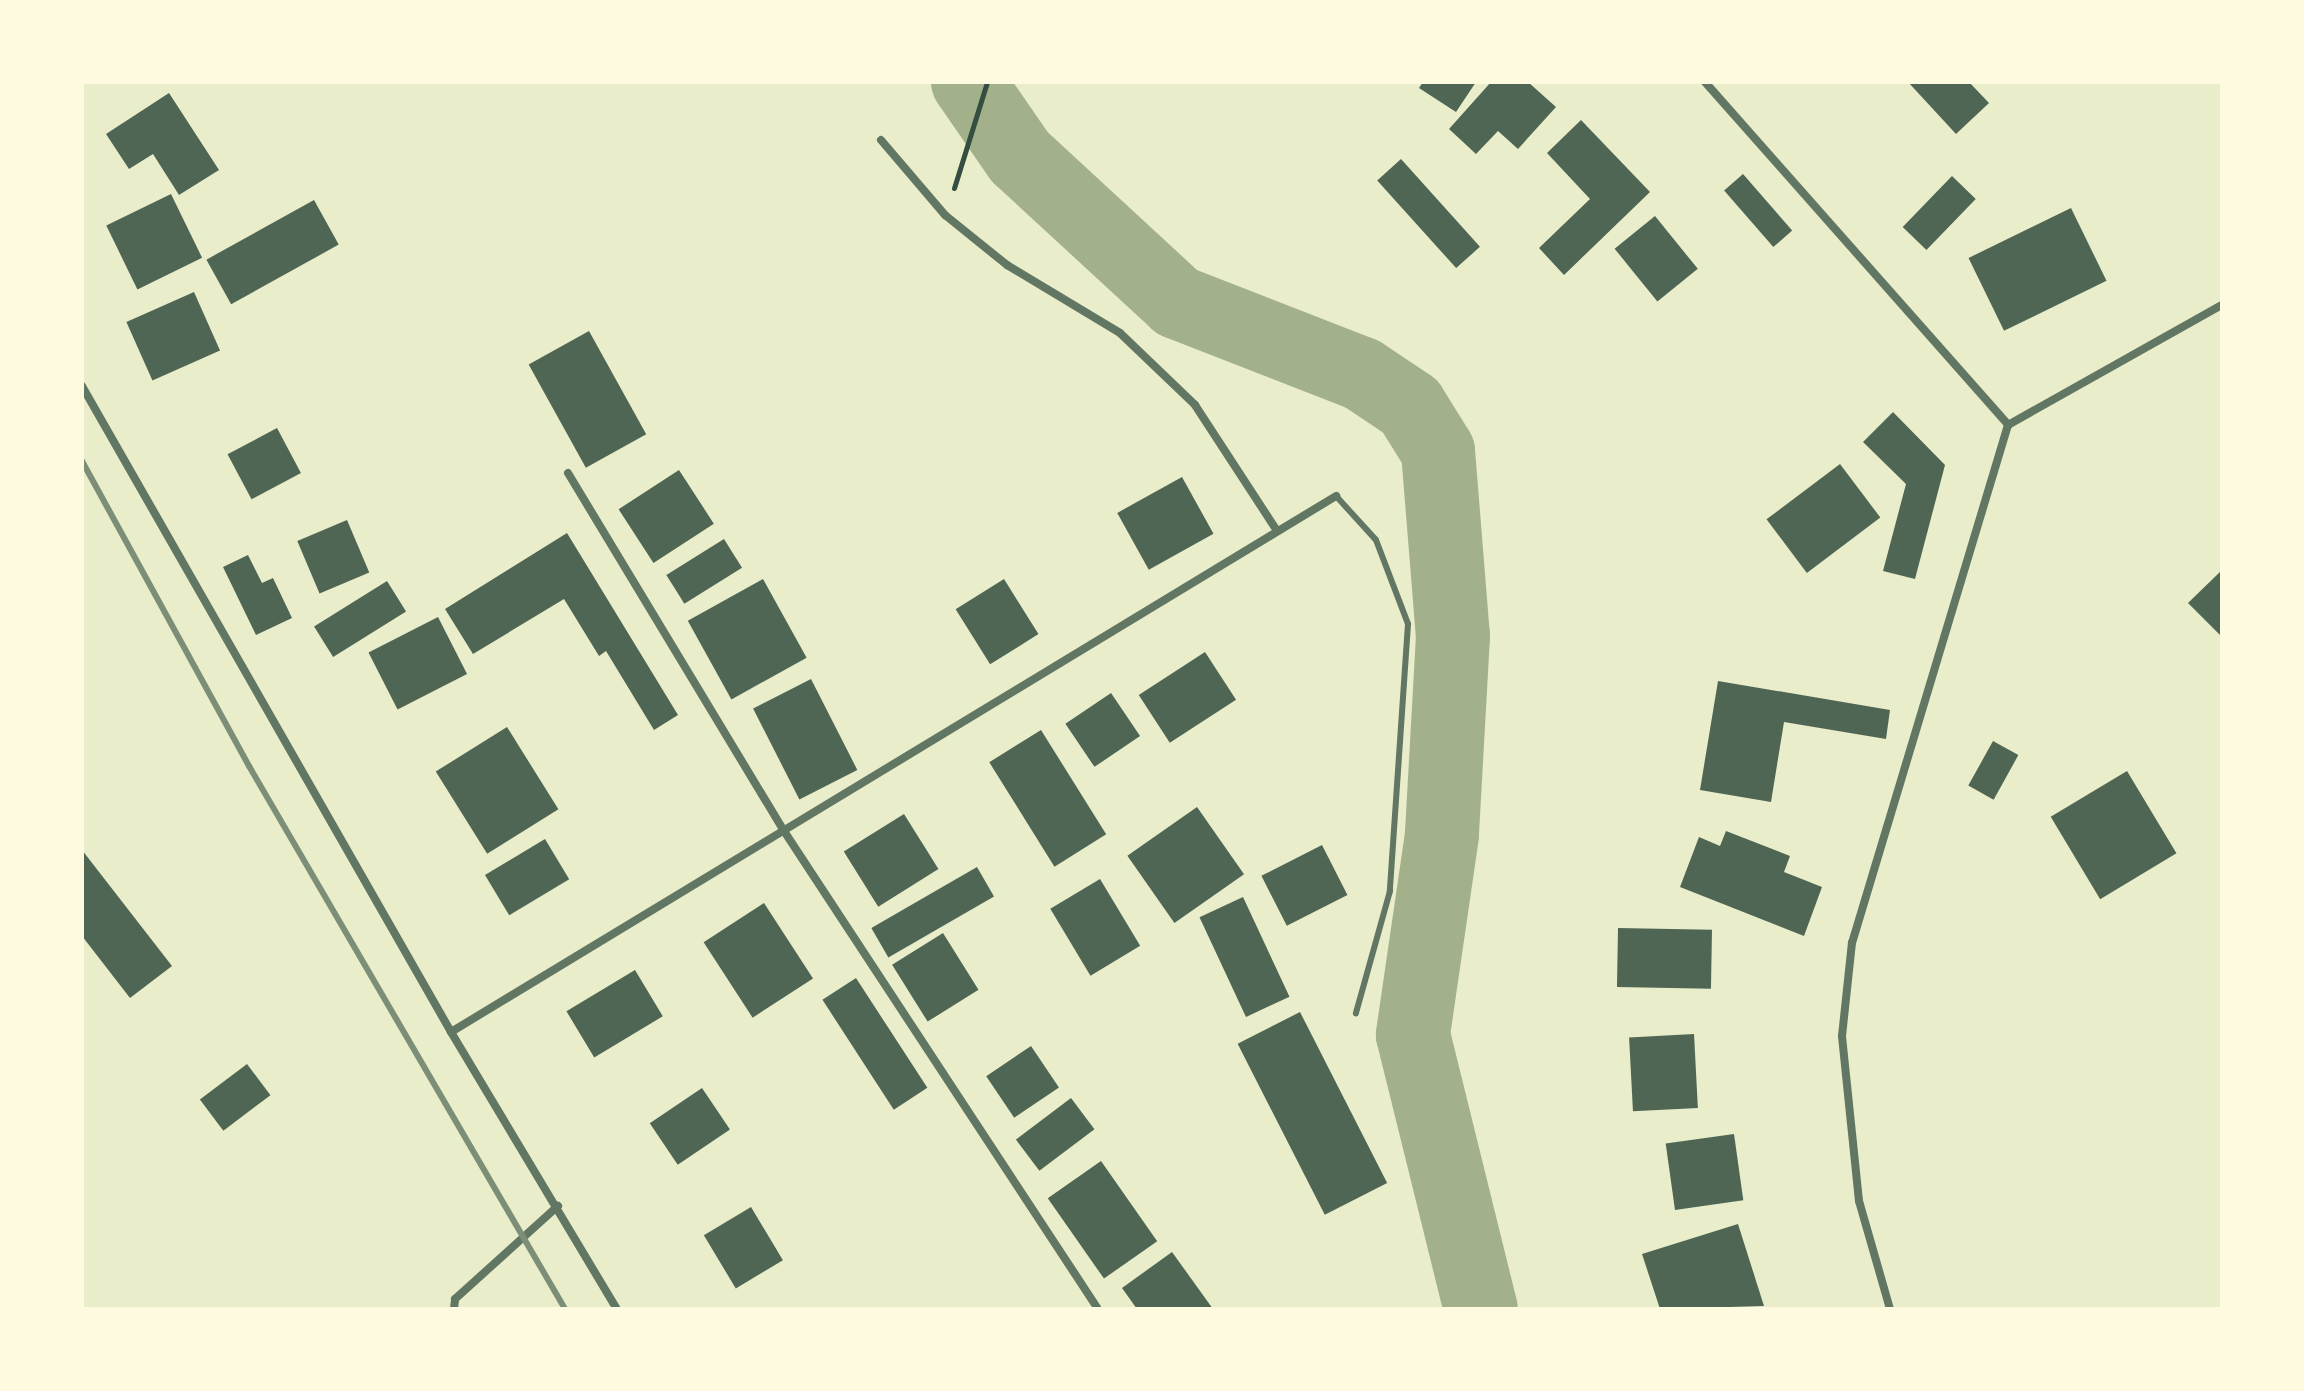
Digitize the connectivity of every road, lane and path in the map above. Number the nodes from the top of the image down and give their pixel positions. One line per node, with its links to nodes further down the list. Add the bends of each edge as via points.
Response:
1 (987, 82): 4 (path)
2 (1705, 82): 7 (street)
3 (881, 140): 4 (street)
4 (945, 215): 10 (street, via 1007,265 1120,333 1195,405)
5 (2222, 305): 7 (street)
6 (82, 386): 13 (street)
7 (2008, 425): 18 (street, via 1852,943 1842,1036 1859,1201)
8 (568, 473): 11 (street)
9 (1336, 496): 10 (street); 12 (lane, via 1376,540 1408,624 1390,891)
10 (1277, 531): 11 (street)
11 (784, 831): 13 (street); 17 (street)
12 (1356, 1013)
13 (451, 1032): 14 (street)
14 (558, 1206): 15 (street, via 455,1299); 16 (street)
15 (454, 1309)
16 (617, 1309)
17 (1098, 1309)
18 (1890, 1309)

